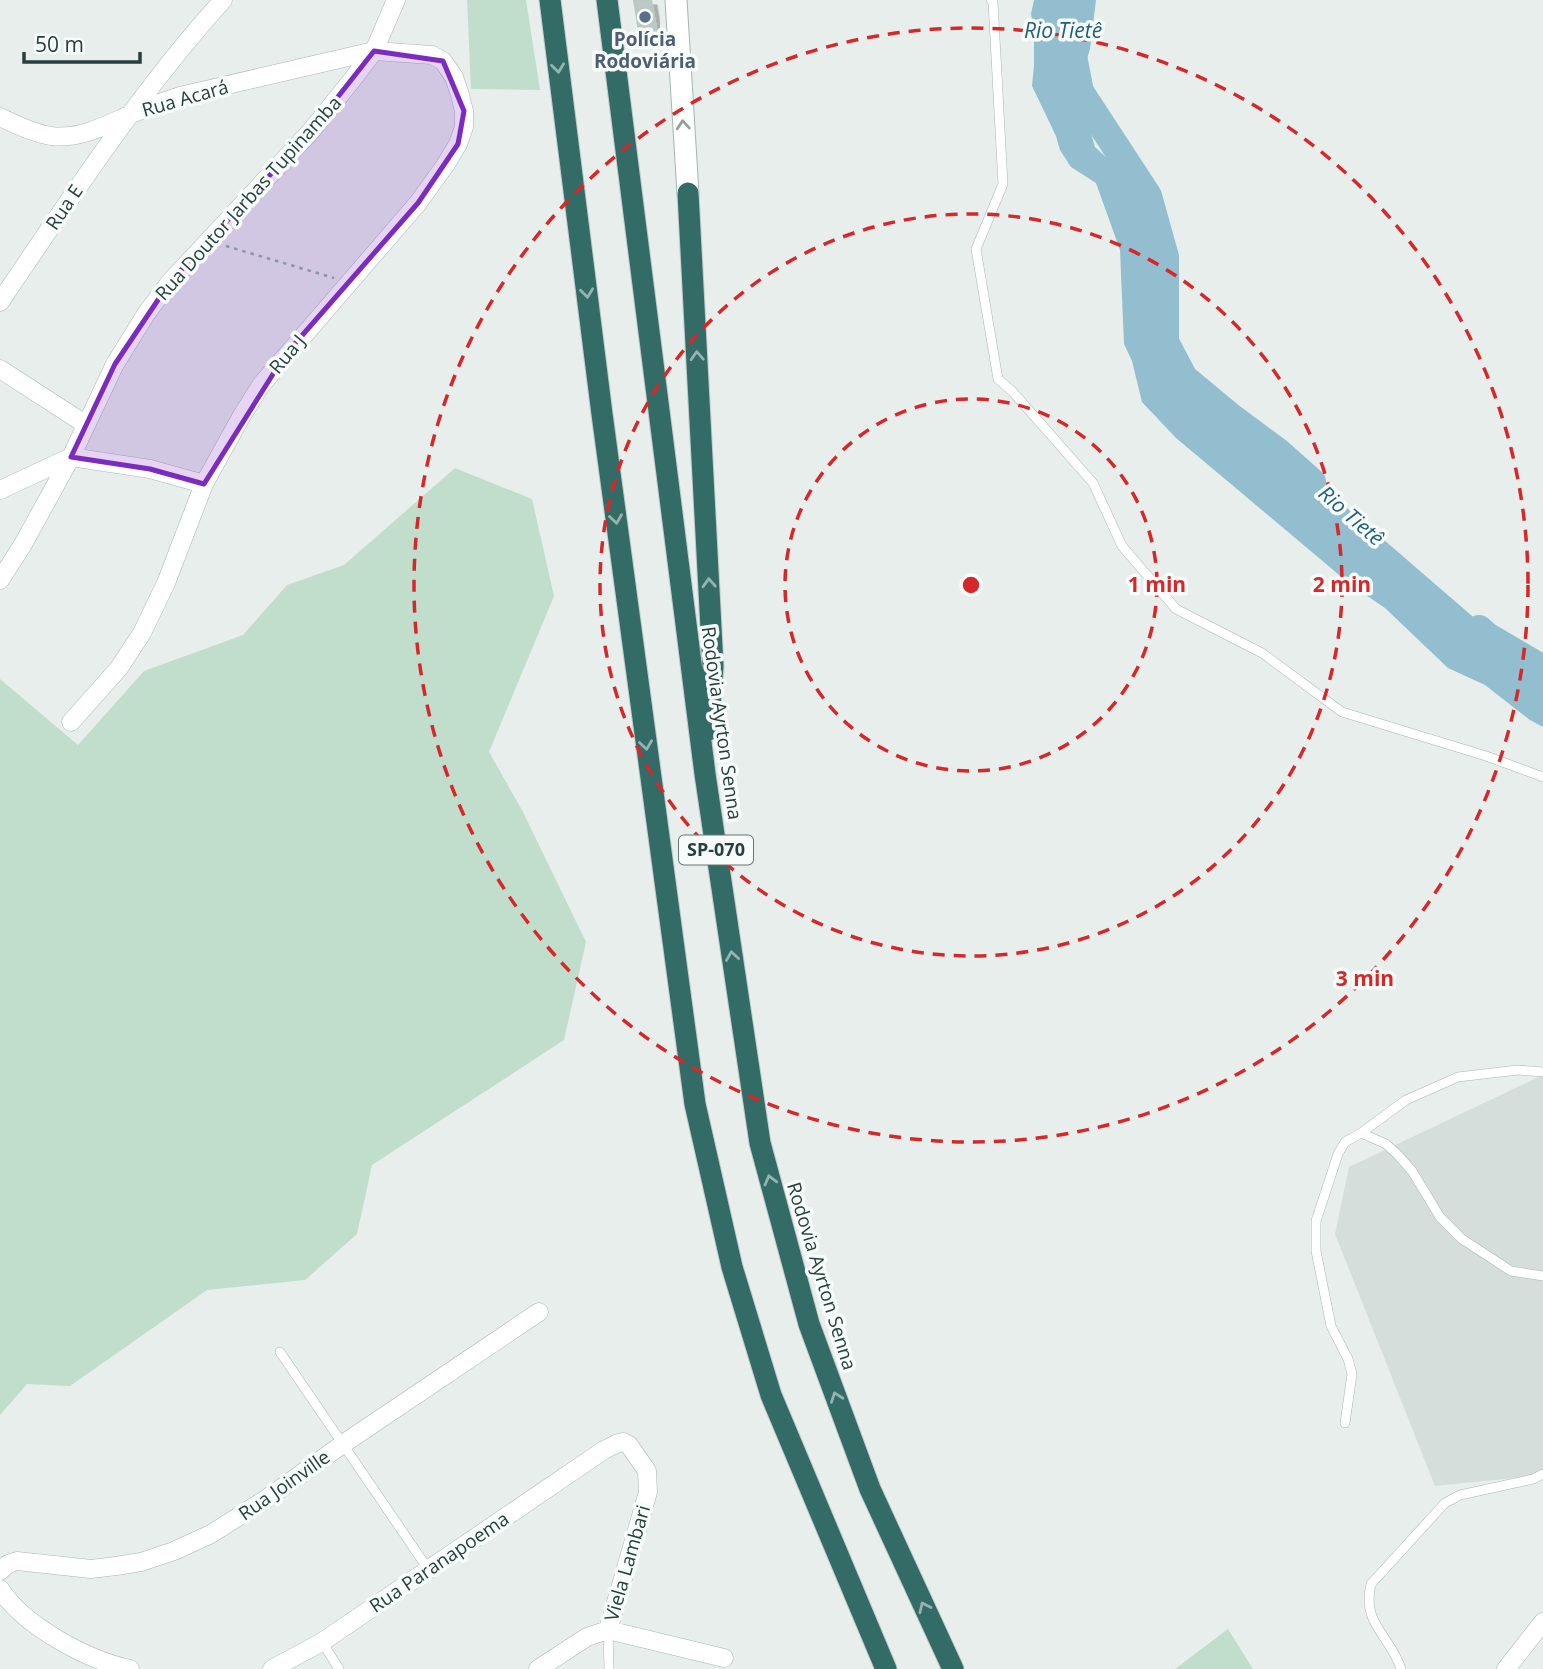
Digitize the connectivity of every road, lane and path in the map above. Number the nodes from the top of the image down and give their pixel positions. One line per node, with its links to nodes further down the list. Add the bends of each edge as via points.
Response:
1 (223, 0): 10 (street, Rua E)
2 (396, 0): 8 (street, Rua Doutor Jarbas Tupinamba)
3 (550, 0): 46 (highway, SP-070, one-way to 46, via 695,1104 732,1267 771,1395)
4 (607, 0): 23 (highway, Rodovia Ayrton Senna / SP-070)
5 (669, 0): 9 (street)
6 (676, 0): 9 (street)
7 (991, 0): 24 (lane, via 1003,184 976,249 998,379 1093,483 1122,546 1176,609 1262,653 1342,712)
8 (374, 51): 10 (street, Rua Acará, via 180,96); 13 (street, Rua Doutor Jarbas Tupinamba, via 311,131); 14 (street, Rua J, via 432,55 443,61 460,95 464,128 418,203)
9 (679, 53): 12 (street, one-way to 9)
10 (131, 114): 11 (street, Rua Acará, via 97,130 52,136); 15 (street, Rua E)
11 (0, 117)
12 (688, 193): 23 (highway, one-way to 12, via 713,666)
13 (209, 241): 14 (path); 17 (street, Rua Doutor Jarbas Tupinamba, via 146,314)
14 (350, 282): 19 (street, Rua J, via 261,385)
15 (0, 302)
16 (0, 369): 17 (street)
17 (85, 424): 18 (street, Rua Doutor Jarbas Tupinamba)
18 (71, 457): 19 (street, via 150,468); 20 (street); 21 (street, Rua Doutor Jarbas Tupinamba)
19 (204, 484): 22 (street, Rua J, via 142,633 119,668)
20 (0, 490)
21 (0, 580)
22 (71, 722)
23 (705, 774): 47 (highway, Rodovia Ayrton Senna / SP-070, one-way to 23, via 870,1489 809,1324 760,1143)
24 (1543, 777)
25 (1543, 1072): 26 (lane, via 1458,1077 1406,1100)
26 (1361, 1133): 27 (lane, via 1398,1155 1440,1217 1462,1239 1511,1271); 30 (lane, via 1338,1154 1316,1221 1316,1251 1331,1326 1352,1374)
27 (1543, 1276)
28 (540, 1312): 31 (street, Rua Joinville)
29 (280, 1352): 31 (lane)
30 (1345, 1423)
31 (343, 1444): 34 (lane); 35 (street, Rua Joinville, via 211,1534 174,1551 141,1562 91,1569 17,1561)
32 (604, 1450): 34 (street, Rua Paranapoema); 38 (street, Viela Lambari, via 623,1442 629,1445 647,1471 648,1482)
33 (1543, 1474): 48 (lane, via 1445,1503 1371,1584 1370,1611)
34 (428, 1569): 39 (street, Rua Paranapoema)
35 (0, 1571)
36 (2, 1592): 41 (street, via 71,1647)
37 (1543, 1622): 49 (street)
38 (608, 1630): 40 (street); 44 (street, via 587,1637); 45 (lane)
39 (322, 1642): 42 (street, Rua Paranapoema); 43 (lane)
40 (724, 1658)
41 (130, 1669)
42 (272, 1669)
43 (339, 1669)
44 (538, 1669)
45 (609, 1669)
46 (887, 1669)
47 (953, 1669)
48 (1401, 1669)
49 (1506, 1669)

